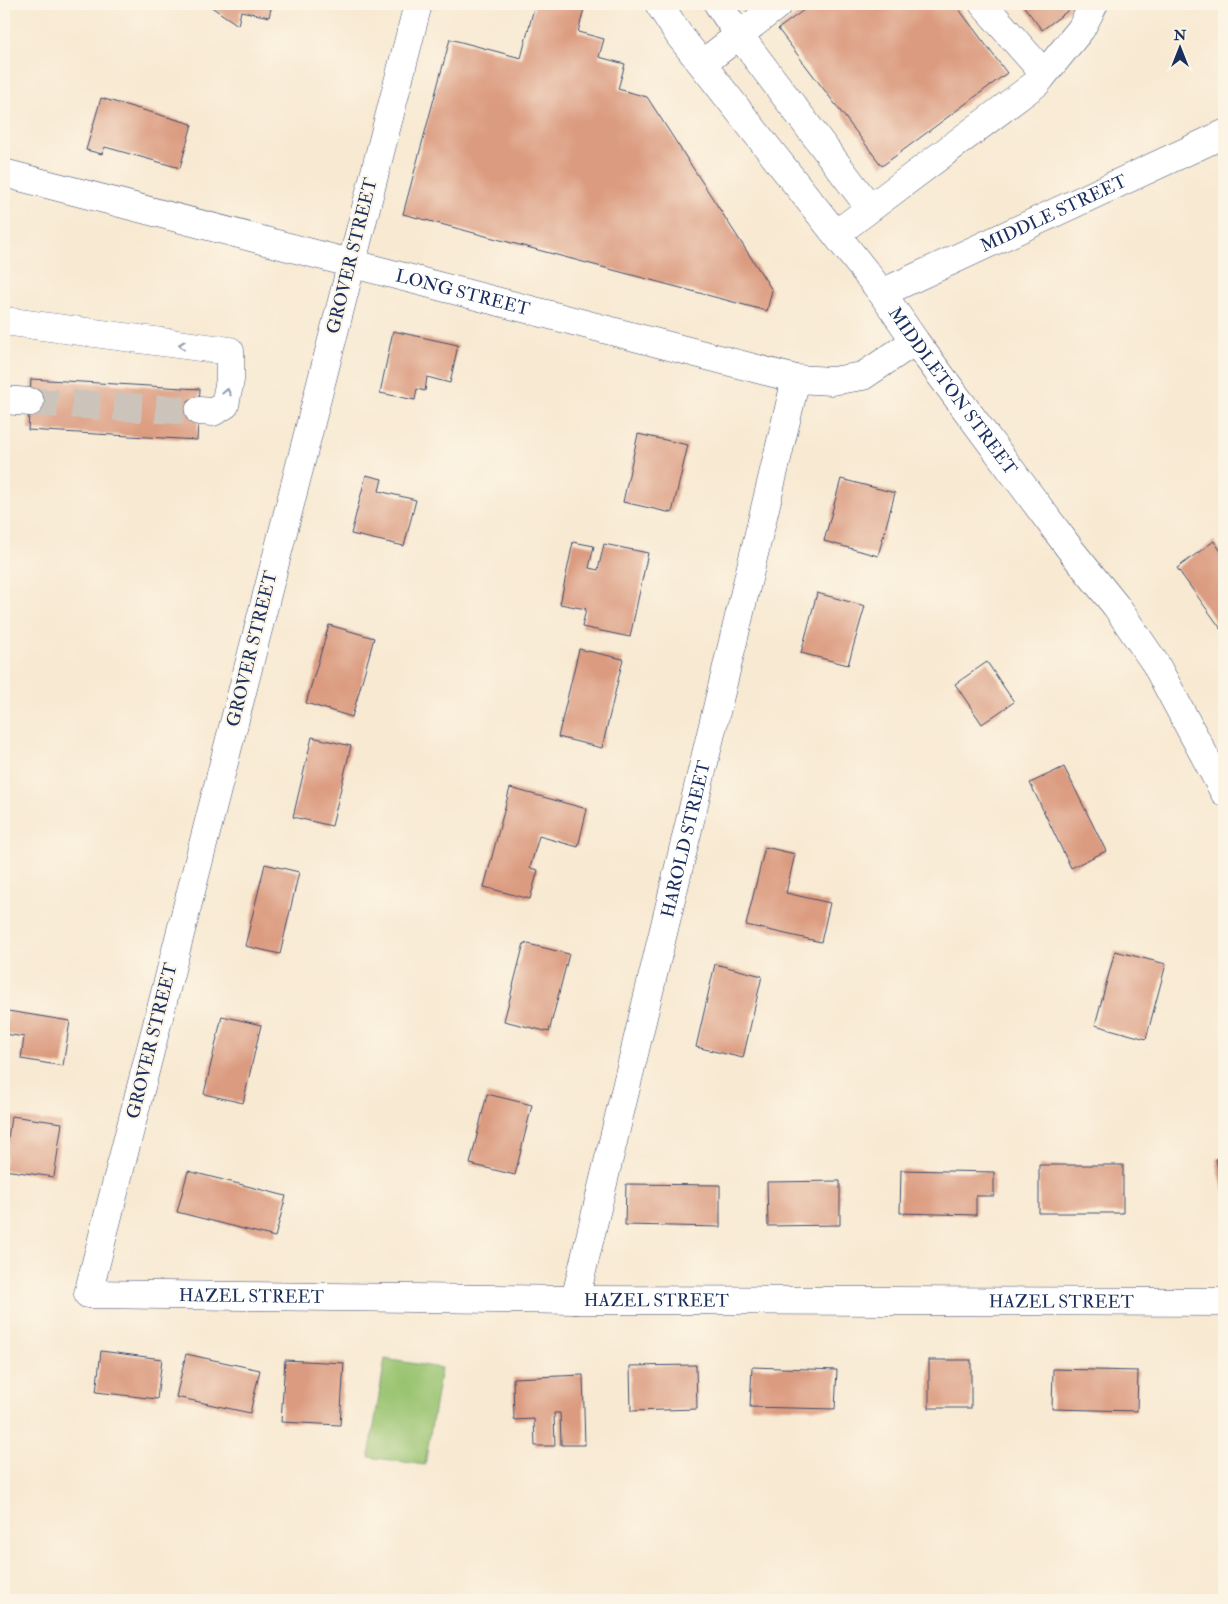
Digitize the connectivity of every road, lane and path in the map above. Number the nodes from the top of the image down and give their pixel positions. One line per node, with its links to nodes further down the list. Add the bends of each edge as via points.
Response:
1 (418, 4): 14 (street, GROVER STREET)
2 (659, 4): 8 (street, MIDDLETON STREET)
3 (718, 4): 7 (street)
4 (779, 4): 7 (street)
5 (983, 4): 9 (street, via 1040,69)
6 (1094, 4): 9 (street, via 1081,29)
7 (739, 35): 8 (street); 12 (street)
8 (702, 64): 13 (street, MIDDLETON STREET)
9 (1041, 78): 12 (street)
10 (1224, 134): 15 (street, MIDDLE STREET)
11 (4, 173): 14 (street, LONG STREET)
12 (870, 208): 13 (street)
13 (836, 234): 15 (street, MIDDLETON STREET)
14 (350, 262): 18 (street, LONG STREET); 21 (street, GROVER STREET)
15 (882, 293): 17 (street, MIDDLETON STREET)
16 (4, 321): 19 (street, one-way to 16, via 213,412 224,405 230,380 230,351)
17 (915, 341): 18 (street, LONG STREET, via 863,376 832,380); 20 (street, MIDDLETON STREET, via 1116,606 1155,663)
18 (796, 379): 22 (street, HAROLD STREET)
19 (198, 411)
20 (1224, 792)
21 (88, 1294): 22 (street, HAZEL STREET)
22 (575, 1300): 23 (street, HAZEL STREET)
23 (1224, 1302)

